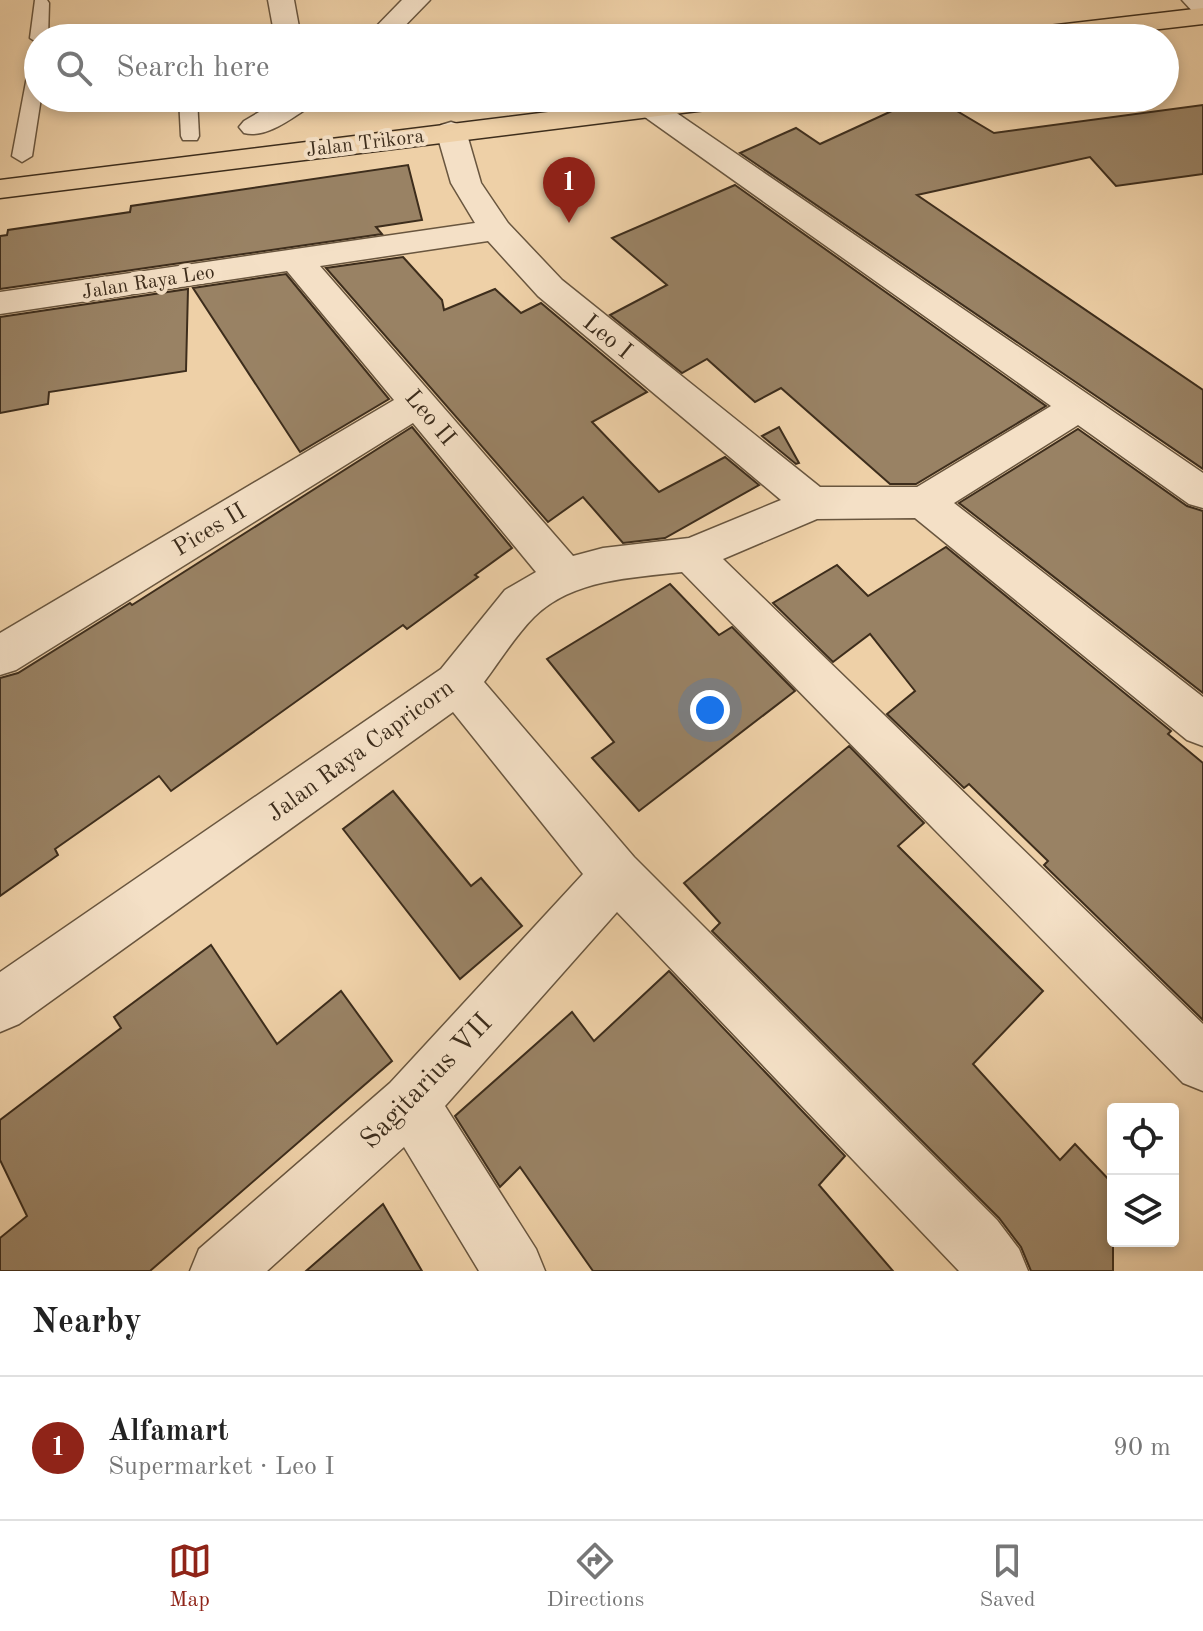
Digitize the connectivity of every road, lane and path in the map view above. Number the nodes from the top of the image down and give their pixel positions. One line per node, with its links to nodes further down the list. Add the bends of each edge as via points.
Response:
1 (281, 0): 8 (street)
2 (417, 0): 9 (street)
3 (1195, 0): 5 (street)
4 (41, 3): 7 (lane)
5 (1203, 8)
6 (1203, 16): 10 (main road)
7 (40, 24)
8 (285, 24)
9 (392, 24)
10 (1134, 24)
11 (1203, 36): 12 (main road)
12 (1179, 39)
13 (25, 112): 22 (lane)
14 (202, 112): 19 (lane)
15 (282, 112): 19 (main road, Jalan Trikora)
16 (445, 112): 23 (main road, Jalan Trikora)
17 (468, 112): 24 (street, Leo I, via 466,183)
18 (656, 112): 28 (street)
19 (222, 132): 20 (main road, Jalan Trikora)
20 (160, 140)
21 (52, 153): 22 (main road)
22 (11, 158)
23 (0, 189)
24 (496, 230): 25 (street, Jalan Raya Leo); 31 (street, Leo I, via 550,288)
25 (295, 259): 26 (street, Jalan Raya Leo); 27 (street, Leo II)
26 (0, 303)
27 (419, 402): 33 (street, Leo II); 34 (street, Pices II)
28 (1078, 407): 29 (street); 30 (street)
29 (1203, 493)
30 (924, 502): 31 (street, Jalan Raya Capricorn); 36 (street)
31 (812, 503): 32 (street, Jalan Raya Capricorn)
32 (691, 554): 33 (street, Jalan Raya Capricorn, via 603,565); 39 (street)
33 (565, 576): 35 (street, Jalan Raya Capricorn, via 520,603)
34 (0, 656)
35 (457, 683): 37 (street); 38 (street, Jalan Raya Capricorn)
36 (1203, 725)
37 (616, 875): 40 (street, Sagitarius VII); 43 (street, via 975,1242)
38 (0, 1005)
39 (1203, 1063)
40 (410, 1103): 41 (street, Sagitarius VII); 42 (street)
41 (221, 1271)
42 (514, 1271)
43 (997, 1271)

